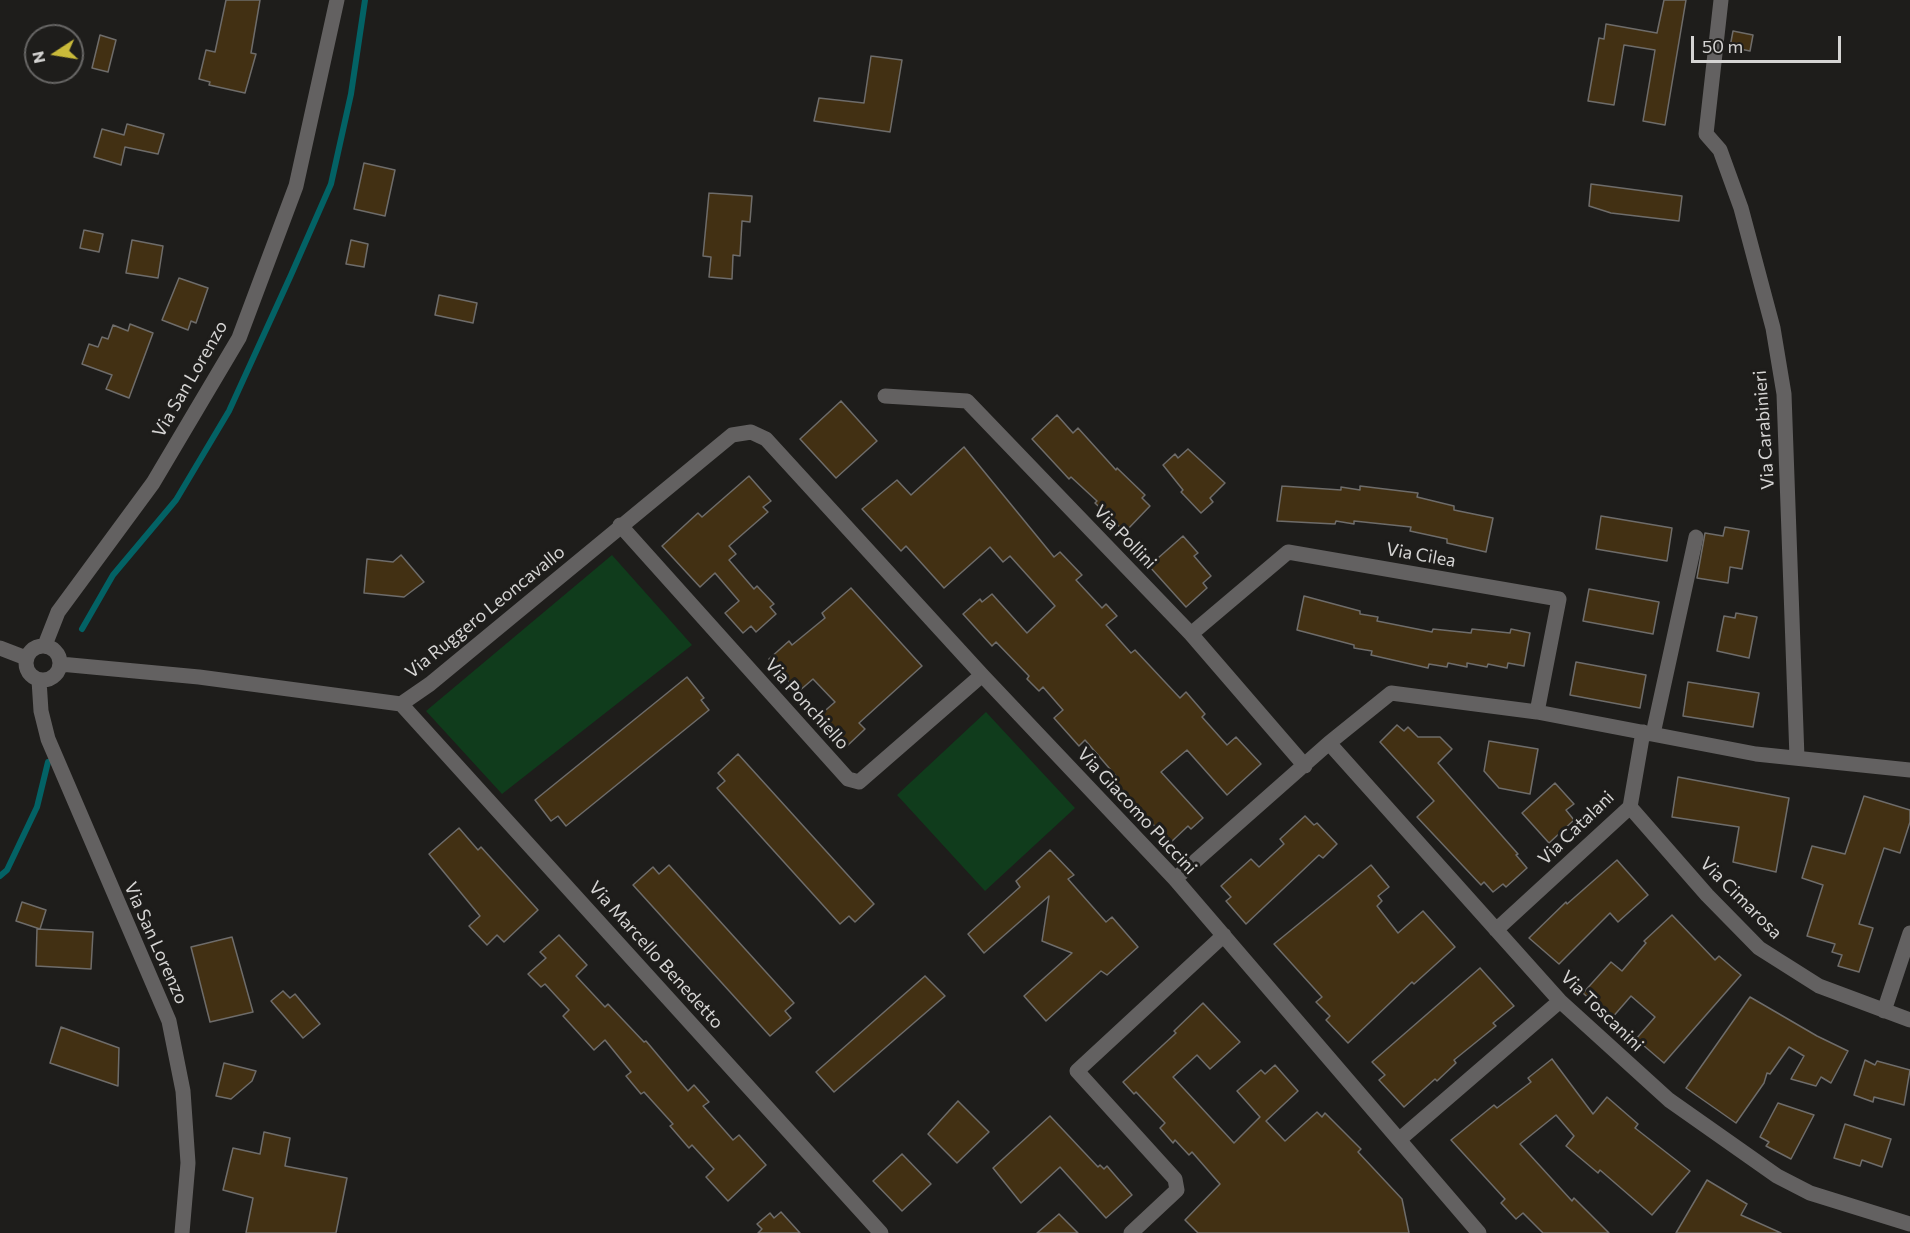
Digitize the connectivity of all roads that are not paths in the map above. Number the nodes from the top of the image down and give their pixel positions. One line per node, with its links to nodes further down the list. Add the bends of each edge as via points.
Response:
1 (338, 0): 8 (street, Via San Lorenzo, via 296,186 239,338 153,483 58,612)
2 (1721, 0): 18 (street, Via Carabinieri, via 1706,135 1720,150 1741,208 1773,328 1784,394)
3 (885, 396): 7 (street, Via Pollini, via 967,401)
4 (751, 432): 5 (street, Via Ruggero Leoncavallo, via 732,435); 12 (street, Via Giacomo Puccini, via 766,439)
5 (620, 525): 12 (street, Via Ponchiello, via 848,779 859,782); 14 (street, Via Ruggero Leoncavallo)
6 (1696, 537): 16 (street)
7 (1191, 634): 15 (street, Via Cilea, via 1288,552 1559,598); 19 (street, Via Pollini)
8 (45, 645): 10 (street, via 33,648); 11 (street, via 55,650)
9 (0, 648): 10 (street)
10 (26, 658): 13 (street, via 28,672)
11 (60, 664): 13 (street, via 56,675); 14 (street, Via Ruggero Leoncavallo, via 199,677)
12 (982, 675): 22 (street, Via Giacomo Puccini)
13 (39, 680): 32 (street, Via San Lorenzo, via 48,739 169,1022 183,1092 188,1163)
14 (401, 704): 33 (street, Via Marcello Benedetto)
15 (1537, 712): 16 (street); 17 (street, via 1391,693)
16 (1648, 733): 18 (street, via 1755,754); 21 (street, Via Catalani)
17 (1329, 743): 19 (street); 23 (street, Via Toscanini)
18 (1797, 758): 20 (street)
19 (1305, 766): 22 (street)
20 (1910, 770)
21 (1630, 807): 23 (street, Via Catalani); 27 (street, Via Cimarosa, via 1759,948 1819,986)
22 (1175, 879): 25 (street, Via Giacomo Puccini)
23 (1496, 930): 26 (street, Via Toscanini)
24 (1910, 933): 27 (street)
25 (1224, 935): 29 (street, Via Giacomo Puccini); 34 (street, via 1077,1071 1175,1179 1177,1190)
26 (1560, 1001): 29 (street); 30 (street, Via Toscanini, via 1669,1100 1777,1176 1810,1192)
27 (1884, 1011): 28 (street, Via Cimarosa)
28 (1910, 1020)
29 (1400, 1139): 31 (street, Via Giacomo Puccini)
30 (1910, 1224)
31 (1472, 1230)
32 (182, 1233)
33 (881, 1233)
34 (1131, 1233)

